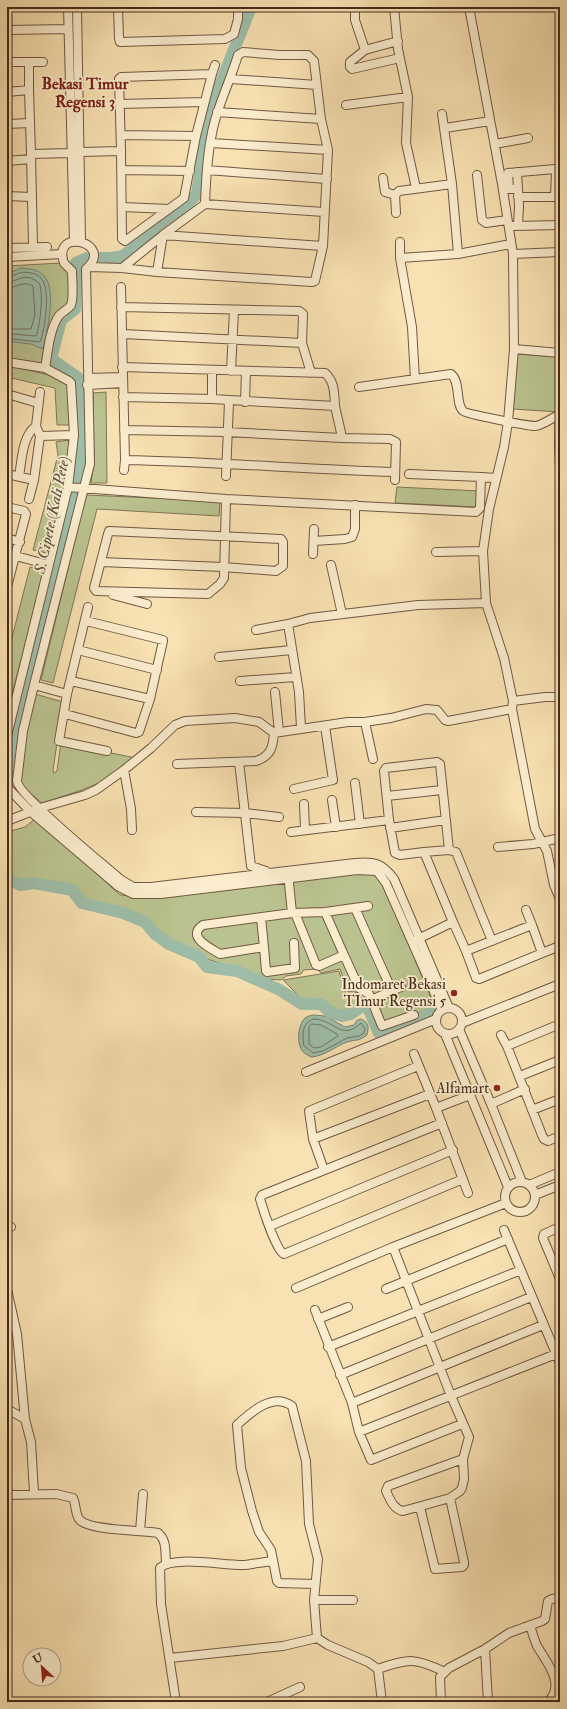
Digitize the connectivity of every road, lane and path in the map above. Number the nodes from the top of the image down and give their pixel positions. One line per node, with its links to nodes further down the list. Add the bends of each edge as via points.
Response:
1 (68, 7): 7 (street)
2 (77, 7): 13 (street)
3 (238, 7): 9 (street, via 234,34); 9 (street, via 118,7 120,42)
4 (355, 7): 12 (street, via 355,20)
5 (394, 7): 10 (street)
6 (469, 7): 32 (street)
7 (68, 29): 8 (street); 14 (street)
8 (7, 30)
9 (225, 39): 11 (street)
10 (398, 41): 12 (street); 15 (street)
11 (222, 48)
12 (365, 50): 15 (street, via 350,62 351,69)
13 (78, 57): 14 (street); 43 (street)
14 (69, 58): 44 (street)
15 (400, 58): 25 (street)
16 (7, 62): 17 (street)
17 (29, 62): 18 (street); 23 (street)
18 (43, 62)
19 (215, 65): 20 (street)
20 (212, 74): 26 (street); 27 (street, via 121,77)
21 (231, 80): 22 (street); 22 (street, via 240,53 308,55 314,61); 29 (street)
22 (317, 85): 31 (street)
23 (30, 90): 24 (street); 33 (street)
24 (7, 92)
25 (408, 97): 28 (street); 54 (street, via 406,143)
26 (204, 102): 27 (street); 37 (street)
27 (119, 104): 36 (street)
28 (346, 106)
29 (217, 112): 31 (street); 39 (street)
30 (442, 114): 35 (street)
31 (322, 119): 41 (street)
32 (490, 122): 35 (street); 40 (street)
33 (30, 123): 34 (street); 45 (street)
34 (7, 124)
35 (444, 128): 53 (street)
36 (121, 135): 37 (street); 42 (street)
37 (196, 136): 49 (street)
38 (528, 138): 40 (street)
39 (211, 143): 41 (street); 48 (street)
40 (495, 144): 65 (street)
41 (328, 150): 52 (street)
42 (121, 151): 43 (street); 47 (street)
43 (80, 152): 69 (street)
44 (71, 153): 45 (street); 69 (street)
45 (31, 156): 46 (street); 58 (street)
46 (7, 161)
47 (121, 170): 49 (street); 61 (street)
48 (206, 170): 52 (street); 60 (street)
49 (190, 171): 62 (street, via 184,198)
50 (477, 175): 65 (street, via 482,220 486,223)
51 (383, 178): 56 (street, via 385,192)
52 (327, 179): 63 (street)
53 (452, 184): 54 (street); 77 (street)
54 (416, 188): 56 (street, via 399,191)
55 (518, 193): 59 (street); 59 (street, via 509,189 507,173 555,169); 66 (street)
56 (395, 195): 64 (street)
57 (7, 196): 58 (street)
58 (31, 197): 74 (street)
59 (558, 197)
60 (205, 204): 63 (street); 68 (street)
61 (122, 207): 62 (street); 62 (street, via 124,241)
62 (169, 209)
63 (324, 212): 73 (street)
64 (396, 213)
65 (508, 223): 66 (street); 71 (street)
66 (518, 225): 67 (street)
67 (560, 225)
68 (163, 235): 73 (street); 83 (street); 84 (street)
69 (77, 242): 79 (street, via 67,245); 82 (street, via 90,246)
70 (400, 242): 81 (street)
71 (511, 244): 77 (street); 78 (street)
72 (47, 246): 74 (street)
73 (324, 246): 84 (street, via 317,277 312,282)
74 (32, 247): 75 (street)
75 (7, 248)
76 (560, 252): 78 (street)
77 (458, 254): 81 (street)
78 (513, 254): 91 (street)
79 (62, 256): 80 (street); 95 (street, via 66,266 72,271 72,301 71,306 56,319)
80 (7, 257)
81 (400, 258): 100 (street, via 412,327)
82 (92, 260): 83 (street); 102 (street, via 86,270)
83 (122, 268): 84 (street)
84 (157, 272)
85 (121, 287): 86 (street)
86 (121, 307): 87 (street); 88 (street)
87 (234, 310): 89 (street); 90 (street, via 299,311 302,314)
88 (123, 334): 89 (street); 94 (street)
89 (233, 338): 90 (street); 97 (street)
90 (302, 343): 99 (street)
91 (514, 349): 92 (street); 113 (street)
92 (560, 353)
93 (7, 362): 95 (street)
94 (122, 367): 96 (street); 101 (street)
95 (45, 368): 117 (street, via 71,383)
96 (212, 370): 97 (street); 107 (street)
97 (231, 371): 98 (street)
98 (246, 371): 99 (street); 110 (street)
99 (311, 373): 111 (street, via 325,373 328,376 334,390)
100 (415, 379): 103 (street); 113 (street, via 451,374 455,379 463,411)
101 (122, 380): 102 (street); 106 (street)
102 (88, 381): 132 (street, via 90,464)
103 (359, 387)
104 (40, 392): 108 (street)
105 (7, 394): 108 (street)
106 (123, 397): 107 (street); 115 (street)
107 (212, 399): 109 (street)
108 (38, 402): 114 (street)
109 (229, 402): 110 (street); 116 (street)
110 (245, 402): 111 (street)
111 (335, 406): 119 (street)
112 (560, 414): 113 (street, via 536,426); 122 (street)
113 (508, 422): 129 (street)
114 (36, 426): 118 (street); 126 (street, via 26,439)
115 (124, 430): 116 (street); 120 (street)
116 (227, 432): 119 (street); 121 (street)
117 (74, 435): 118 (street); 131 (street)
118 (40, 436): 130 (street)
119 (342, 438): 121 (street, via 394,440 395,476)
120 (125, 460): 121 (street); 123 (street)
121 (226, 462): 127 (street)
122 (560, 468)
123 (124, 470)
124 (7, 474): 126 (street)
125 (409, 474): 128 (street)
126 (19, 476): 130 (street)
127 (226, 476)
128 (481, 477): 129 (street); 135 (street, via 480,508 476,512)
129 (496, 478): 142 (street)
130 (34, 480): 133 (street)
131 (70, 487): 132 (street); 148 (street)
132 (83, 488): 134 (street); 167 (street)
133 (29, 499)
134 (226, 499): 135 (street); 138 (street)
135 (355, 505): 140 (street, via 355,529 352,537)
136 (7, 506): 141 (street, via 26,512)
137 (314, 529): 140 (street)
138 (224, 535): 146 (street, via 109,531); 149 (street); 149 (street, via 281,539 283,566 276,571)
139 (7, 538): 141 (street)
140 (314, 541): 144 (street)
141 (20, 542): 145 (street)
142 (483, 551): 143 (street); 153 (street)
143 (436, 552)
144 (313, 554)
145 (16, 556): 148 (street); 150 (street)
146 (101, 562): 149 (street); 152 (street, via 94,588)
147 (331, 564): 156 (street)
148 (49, 565): 176 (street)
149 (223, 567): 152 (street, via 224,578 208,594)
150 (9, 572): 151 (street)
151 (7, 587)
152 (100, 592): 154 (street)
153 (486, 603): 156 (street, via 418,605); 172 (street, via 504,658)
154 (147, 604)
155 (88, 607): 157 (street)
156 (342, 614): 158 (street)
157 (86, 621): 160 (street); 163 (street, via 163,640)
158 (288, 624): 159 (street); 161 (street)
159 (256, 630)
160 (78, 650): 163 (street); 165 (street)
161 (292, 650): 162 (street); 164 (street)
162 (219, 657)
163 (156, 670): 171 (street)
164 (296, 677): 166 (street); 177 (street)
165 (71, 681): 169 (street); 171 (street)
166 (240, 681)
167 (34, 685): 169 (street); 176 (street)
168 (275, 692): 178 (street)
169 (67, 694): 173 (street)
170 (560, 697): 172 (street, via 545,697)
171 (150, 699): 173 (street, via 141,730 136,733)
172 (512, 705): 174 (street, via 448,721 434,708); 206 (street, via 535,828)
173 (65, 714): 180 (street, via 59,741)
174 (365, 722): 175 (street); 181 (street)
175 (325, 726): 177 (street); 187 (street, via 333,780)
176 (14, 728): 179 (street); 192 (street, via 17,784)
177 (301, 728): 178 (street)
178 (277, 732): 182 (street, via 268,756 256,761); 184 (street, via 258,722 235,718 185,721 175,725)
179 (7, 736)
180 (106, 751)
181 (373, 759)
182 (239, 762): 183 (street); 195 (street)
183 (177, 764)
184 (124, 770): 192 (street, via 96,790); 202 (street)
185 (354, 783): 199 (street)
186 (7, 787): 193 (street)
187 (294, 789)
188 (442, 790): 189 (street); 189 (street, via 440,764 436,762 386,768); 197 (street)
189 (386, 796): 200 (street)
190 (332, 800): 201 (street)
191 (304, 804): 203 (street)
192 (40, 808): 193 (street); 212 (street, via 120,878 133,887)
193 (31, 812): 198 (street); 212 (street, via 119,887 133,894)
194 (196, 812): 195 (street)
195 (245, 814): 196 (street); 210 (street, via 251,866)
196 (279, 817)
197 (446, 820): 200 (street); 208 (street)
198 (7, 821)
199 (360, 824): 200 (street); 201 (street)
200 (389, 824): 209 (street, via 396,855)
201 (336, 827): 203 (street)
202 (132, 830)
203 (306, 830): 204 (street)
204 (292, 832)
205 (560, 838): 206 (street)
206 (543, 842): 207 (street); 213 (street)
207 (498, 847)
208 (450, 850): 209 (street); 223 (street, via 456,852)
209 (424, 852): 220 (street)
210 (271, 872): 211 (street); 212 (street)
211 (288, 874): 212 (street); 218 (street); 222 (street, via 367,862 383,866 394,879)
212 (152, 891)
213 (560, 899)
214 (368, 906): 215 (street)
215 (355, 908): 217 (street); 232 (street)
216 (526, 910): 221 (street)
217 (325, 912): 218 (street); 229 (street)
218 (293, 913): 219 (street); 229 (street, via 316,965 322,966)
219 (261, 918): 225 (street); 225 (street, via 203,925 197,934 201,942 220,954)
220 (453, 922): 222 (street); 227 (street)
221 (532, 926): 223 (street); 228 (street)
222 (416, 939): 234 (street)
223 (492, 941): 227 (street)
224 (294, 943): 225 (street, via 296,967 266,972)
225 (264, 947)
226 (557, 947): 228 (street)
227 (466, 951): 228 (street, via 476,978 479,979)
228 (542, 953)
229 (344, 955): 233 (street, via 359,988 367,992)
230 (560, 984): 238 (street)
231 (401, 987): 232 (street)
232 (392, 991): 233 (street)
233 (371, 1000): 235 (street, via 382,1026)
234 (445, 1009): 236 (street); 238 (street, via 458,1012)
235 (414, 1015)
236 (436, 1019): 239 (street, via 437,1027); 245 (street)
237 (560, 1024): 241 (street)
238 (460, 1026): 239 (street, via 452,1034); 251 (street)
239 (445, 1034): 249 (street)
240 (501, 1035): 241 (street)
241 (507, 1046): 246 (street)
242 (414, 1054): 244 (street)
243 (560, 1060): 246 (street)
244 (418, 1066): 248 (street); 256 (street, via 311,1110 309,1112)
245 (306, 1072)
246 (520, 1076): 247 (street)
247 (525, 1089): 251 (street); 253 (street)
248 (430, 1094): 252 (street); 256 (street)
249 (470, 1095): 252 (street); 263 (street)
250 (560, 1099): 253 (street)
251 (491, 1104): 261 (street)
252 (436, 1108): 254 (street)
253 (532, 1110): 255 (street, via 544,1139 548,1141)
254 (442, 1123): 257 (street); 258 (street)
255 (560, 1136)
256 (314, 1139): 258 (street)
257 (453, 1150): 260 (street); 267 (street)
258 (324, 1170): 267 (street, via 262,1195 260,1199)
259 (560, 1172): 261 (street)
260 (463, 1178): 264 (street); 267 (street, via 284,1254)
261 (525, 1183): 263 (street, via 514,1183); 265 (street)
262 (560, 1185): 265 (street)
263 (508, 1187): 266 (street, via 504,1195)
264 (468, 1193)
265 (535, 1195): 266 (street, via 534,1202 526,1211 514,1211)
266 (506, 1203): 271 (street)
267 (270, 1226)
268 (560, 1227): 272 (street, via 543,1236)
269 (504, 1230): 270 (street)
270 (508, 1239): 273 (street); 275 (street)
271 (393, 1247): 275 (street); 276 (street)
272 (556, 1262): 274 (street)
273 (521, 1270): 279 (street); 282 (street)
274 (560, 1279)
275 (407, 1281): 278 (street); 282 (street)
276 (296, 1288)
277 (7, 1289): 294 (street, via 17,1334)
278 (386, 1289)
279 (531, 1297): 284 (street); 285 (street)
280 (348, 1307): 283 (street)
281 (315, 1310): 283 (street)
282 (417, 1310): 285 (street); 286 (street)
283 (318, 1319): 286 (street)
284 (543, 1326): 287 (street); 289 (street)
285 (430, 1339): 289 (street); 290 (street)
286 (328, 1347): 290 (street)
287 (556, 1354): 288 (street); 291 (street)
288 (560, 1363)
289 (440, 1368): 291 (street); 292 (street)
290 (340, 1375): 292 (street)
291 (451, 1396): 295 (street); 296 (street)
292 (352, 1403): 296 (street)
293 (7, 1409): 294 (street)
294 (25, 1419): 298 (street, via 31,1442)
295 (462, 1424): 296 (street, via 372,1461); 297 (street, via 469,1437)
296 (359, 1432)
297 (463, 1459): 301 (street, via 462,1488); 302 (street, via 386,1488 393,1505 399,1510 403,1512)
298 (34, 1493): 300 (street); 303 (street, via 73,1498 78,1518 82,1522 114,1530)
299 (143, 1494): 303 (street)
300 (7, 1495)
301 (450, 1498): 302 (street); 302 (street, via 464,1562 462,1567 435,1569)
302 (420, 1507)
303 (140, 1531): 305 (street, via 158,1533 162,1537)
304 (272, 1561): 305 (street, via 245,1565); 306 (street, via 279,1583); 306 (street, via 271,1550 259,1532 252,1511 241,1468 237,1425 255,1410 281,1401 292,1406 306,1461 309,1524 318,1559)
305 (166, 1563): 313 (street, via 160,1568 159,1587)
306 (315, 1584): 308 (street)
307 (560, 1598): 310 (street, via 548,1602 545,1619)
308 (314, 1600): 309 (street); 311 (street)
309 (353, 1600)
310 (530, 1625): 312 (street, via 510,1633); 322 (street, via 556,1681 554,1694)
311 (317, 1638): 313 (street, via 284,1646); 314 (street)
312 (485, 1649): 315 (street); 321 (street)
313 (170, 1658): 317 (street)
314 (378, 1669): 315 (street, via 413,1661 425,1663); 319 (street)
315 (445, 1672): 320 (street, via 440,1677)
316 (300, 1688): 318 (street)
317 (176, 1702)
318 (267, 1702)
319 (382, 1702)
320 (441, 1702)
321 (488, 1702)
322 (548, 1702)

